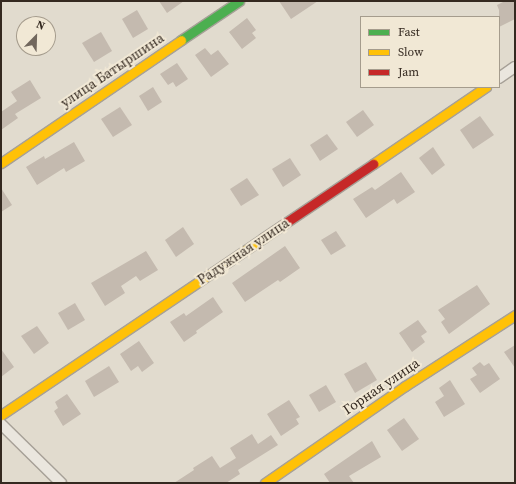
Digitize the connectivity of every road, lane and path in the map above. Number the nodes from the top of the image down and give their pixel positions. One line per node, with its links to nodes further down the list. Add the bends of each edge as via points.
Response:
1 (239, 1): 5 (street, улица Батыршина)
2 (515, 67): 3 (street)
3 (500, 77)
4 (485, 88): 7 (street, Радужная улица)
5 (1, 163)
6 (515, 315): 10 (street, Горная улица, via 405,386)
7 (1, 415)
8 (1, 424): 9 (street)
9 (61, 483)
10 (265, 483)

